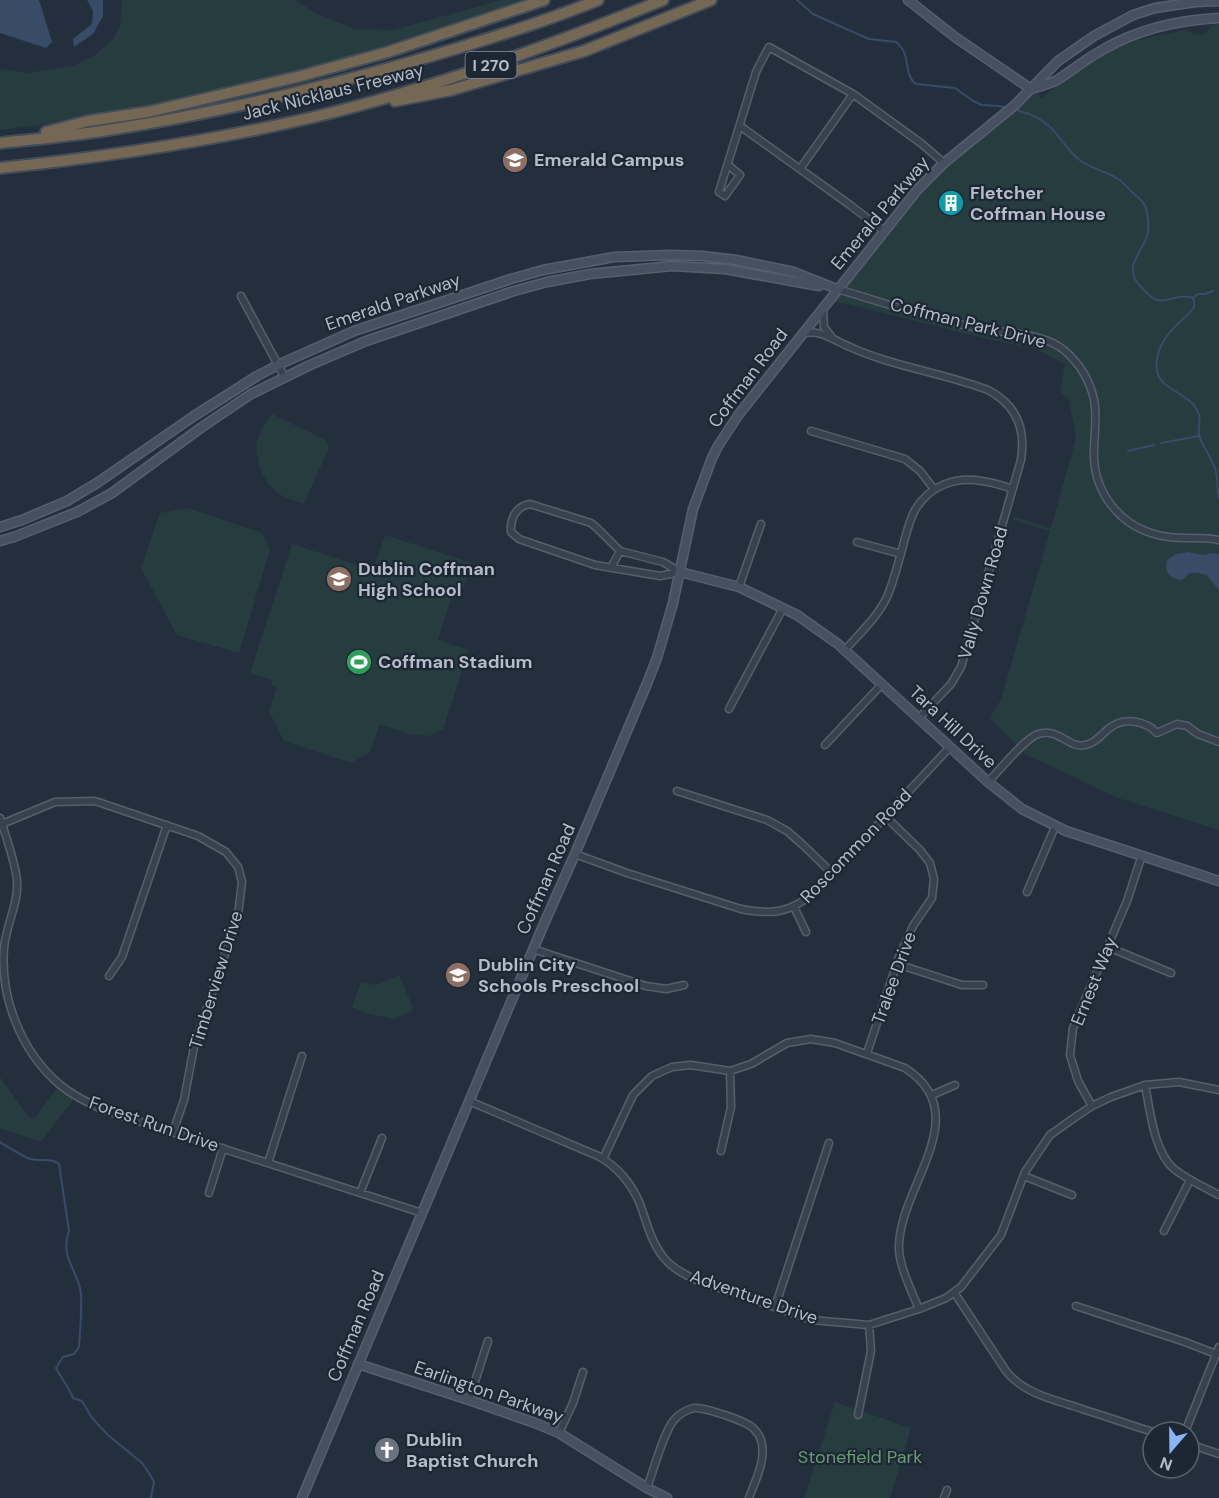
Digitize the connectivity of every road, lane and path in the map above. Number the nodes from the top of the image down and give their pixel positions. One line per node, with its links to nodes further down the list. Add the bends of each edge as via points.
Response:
1 (544, 0): 12 (highway, via 301,76 148,112 88,121)
2 (598, 0): 12 (highway, Jack Nicklaus Freeway / I 270, via 460,48 339,82 230,108 107,130)
3 (663, 0): 10 (highway, Jack Nicklaus Freeway / I 270, via 512,58)
4 (711, 0): 10 (highway, via 585,51 451,90)
5 (908, 0): 8 (main road)
6 (1219, 1): 8 (main road, Emerald Parkway, via 1174,4 1133,15 1058,60)
7 (1219, 18): 8 (main road, Emerald Parkway, via 1153,28 1106,48 1054,82)
8 (1031, 89): 14 (main road, Emerald Parkway)
9 (853, 94): 11 (street, via 770,47 759,64); 14 (street); 17 (street)
10 (315, 116): 16 (highway, Jack Nicklaus Freeway / I 270, via 178,145)
11 (740, 126): 15 (street); 17 (street)
12 (14, 141): 13 (highway, Jack Nicklaus Freeway / I 270)
13 (0, 143)
14 (944, 163): 18 (main road, Emerald Parkway)
15 (728, 165): 15 (street, via 719,192 725,196 740,175)
16 (0, 168)
17 (800, 169): 18 (street)
18 (885, 232): 19 (main road, Emerald Parkway)
19 (837, 289): 21 (main road, Coffman Road); 24 (main road, Emerald Parkway, via 794,272 736,260 670,255 614,257 511,279 354,331); 25 (main road, Emerald Parkway, via 699,267 590,274 547,282 462,308 366,341); 31 (street, Coffman Park Drive, via 939,320 1036,337 1058,346 1079,365 1090,385 1095,407 1096,472 1113,507 1139,529 1154,534)
20 (241, 296): 24 (street)
21 (824, 306): 22 (main road, Coffman Road); 23 (street, via 825,328)
22 (802, 334): 23 (street, Vally Down Road, via 820,334); 37 (main road, Coffman Road, via 718,446 693,509)
23 (836, 341): 28 (street, Vally Down Road, via 996,394 1014,412 1023,437)
24 (278, 365): 25 (street); 30 (main road, Emerald Parkway, via 67,501)
25 (285, 378): 32 (main road, Emerald Parkway, via 251,394 112,493 77,512)
26 (811, 432): 27 (street, via 905,459)
27 (934, 489): 28 (street, via 970,479); 35 (street, via 915,510)
28 (1013, 489): 43 (street, Vally Down Road, via 961,667 951,684)
29 (761, 524): 38 (street)
30 (0, 527)
31 (1219, 540)
32 (0, 541)
33 (857, 542): 35 (street)
34 (620, 551): 36 (street); 36 (street, via 586,521 530,504 516,510 510,530 516,537); 37 (street, via 663,562)
35 (901, 554): 40 (street, via 881,607)
36 (611, 568): 37 (street, via 660,576)
37 (680, 572): 38 (main road, Tara Hill Drive); 53 (main road, Coffman Road, via 657,658)
38 (739, 587): 39 (main road, Tara Hill Drive)
39 (783, 608): 40 (main road, Tara Hill Drive); 42 (street)
40 (844, 651): 41 (main road, Tara Hill Drive)
41 (882, 684): 43 (main road, Tara Hill Drive); 45 (street)
42 (729, 709)
43 (918, 718): 46 (main road, Tara Hill Drive)
44 (1219, 741): 47 (street, via 1187,726 1177,724 1157,733 1134,721 1118,723 1099,739 1080,746 1045,732 1032,737)
45 (825, 746)
46 (950, 747): 47 (main road, Tara Hill Drive); 49 (street, Roscommon Road)
47 (988, 782): 52 (main road, Tara Hill Drive, via 1022,809)
48 (677, 791): 55 (street, via 767,820 787,831)
49 (886, 817): 55 (street, Roscommon Road); 62 (street, Tralee Drive, via 921,850 934,879 932,898 913,926)
50 (1, 821): 51 (street, Timberview Drive, via 55,802 95,801); 76 (street, Forest Run Drive, via 17,880 3,964 8,1004 21,1035 33,1056 58,1084 75,1095 107,1111)
51 (167, 825): 64 (street, via 122,957); 76 (street, Timberview Drive, via 226,852 238,867 242,882 238,915 194,1047 184,1100)
52 (1055, 826): 54 (main road, Tara Hill Drive); 57 (street)
53 (575, 854): 58 (street, Roscommon Road, via 741,909 774,912); 61 (main road, Coffman Road)
54 (1142, 855): 56 (main road, Tara Hill Drive); 60 (street, Ernest Way)
55 (832, 873): 58 (street, Roscommon Road)
56 (1219, 881)
57 (1027, 892)
58 (794, 907): 59 (street)
59 (806, 932)
60 (1108, 947): 63 (street); 75 (street, Ernest Way, via 1074,1028 1070,1055)
61 (533, 949): 65 (street, via 646,986 666,989); 74 (main road, Coffman Road)
62 (897, 964): 66 (street, via 962,985); 67 (street, Tralee Drive)
63 (1171, 973)
64 (109, 976)
65 (684, 985)
66 (983, 985)
67 (867, 1053): 69 (street, via 811,1039 787,1043); 73 (street, via 914,1073)
68 (302, 1056): 82 (street)
69 (730, 1071): 80 (street, via 731,1107); 81 (street, via 691,1065 672,1067 652,1076 633,1095)
70 (955, 1085): 73 (street)
71 (1145, 1085): 72 (street, Adventure Drive, via 1179,1082); 75 (street, Adventure Drive); 84 (street, via 1160,1148 1172,1167)
72 (1219, 1090)
73 (932, 1095): 94 (street, via 935,1132 903,1219 899,1248 905,1277)
74 (469, 1101): 81 (street, Adventure Drive); 89 (main road, Coffman Road)
75 (1092, 1106): 83 (street, Adventure Drive, via 1050,1135)
76 (173, 1132): 79 (street, Forest Run Drive)
77 (382, 1138): 86 (street)
78 (829, 1143): 92 (street)
79 (223, 1148): 82 (street, Forest Run Drive); 85 (street)
80 (721, 1150)
81 (603, 1159): 92 (street, Adventure Drive, via 628,1182 657,1249 674,1268 698,1281)
82 (268, 1163): 86 (street, Forest Run Drive)
83 (1023, 1176): 87 (street); 91 (street, Adventure Drive, via 1000,1235)
84 (1190, 1180): 88 (street); 90 (street)
85 (209, 1193)
86 (360, 1193): 89 (street, Forest Run Drive)
87 (1072, 1194)
88 (1219, 1196)
89 (422, 1213): 98 (main road, Coffman Road)
90 (1164, 1231)
91 (954, 1292): 94 (street, Adventure Drive); 103 (street, via 1006,1371 1020,1385)
92 (775, 1306): 95 (street, Adventure Drive, via 812,1320)
93 (1076, 1306): 97 (street)
94 (919, 1309): 95 (street, Adventure Drive)
95 (869, 1325): 101 (street, via 871,1351)
96 (488, 1341): 100 (street)
97 (1217, 1351): 102 (street)
98 (358, 1364): 100 (main road, Earlington Parkway); 109 (main road, Coffman Road)
99 (583, 1372): 104 (street)
100 (470, 1400): 104 (main road, Earlington Parkway)
101 (858, 1415)
102 (1190, 1420)
103 (1141, 1428)
104 (559, 1433): 107 (main road, Earlington Parkway)
105 (1201, 1448): 106 (street)
106 (1219, 1454)
107 (647, 1488): 110 (main road, Earlington Parkway); 111 (street, via 673,1421 694,1408 705,1409 744,1423 761,1438 762,1457)
108 (947, 1490): 112 (street)
109 (303, 1498)
110 (667, 1498)
111 (749, 1498)
112 (944, 1498)

